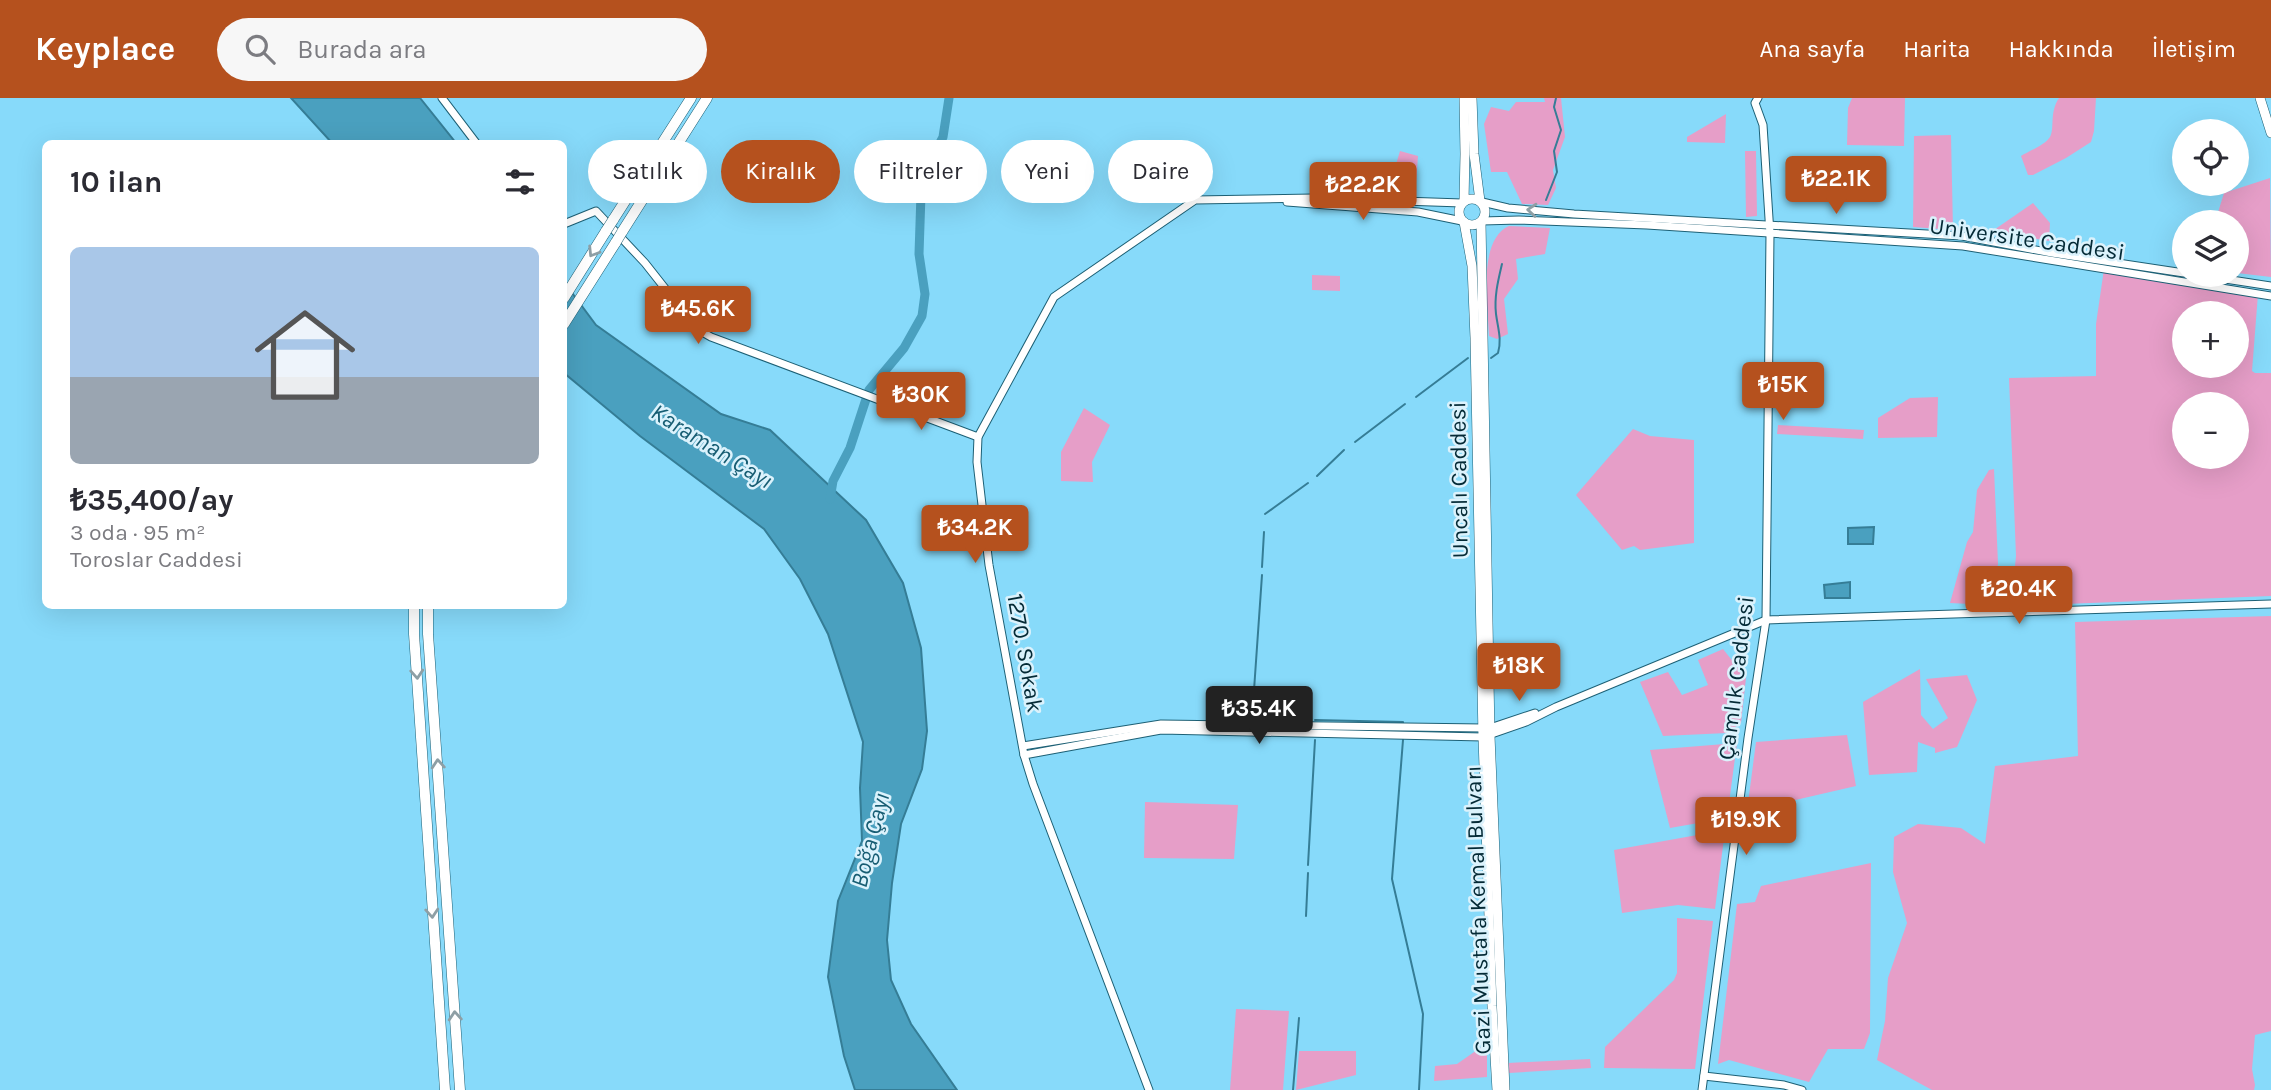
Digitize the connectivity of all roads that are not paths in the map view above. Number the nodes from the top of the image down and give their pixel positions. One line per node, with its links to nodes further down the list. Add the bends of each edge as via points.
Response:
1 (442, 98): 9 (street)
2 (691, 98): 20 (highway, one-way to 20, bridge)
3 (707, 98): 22 (highway, bridge)
4 (1464, 98): 11 (main road)
5 (1472, 98): 12 (main road)
6 (1758, 98): 16 (street, Çamlık Caddesi)
7 (2260, 98): 8 (main road)
8 (2271, 132)
9 (474, 140)
10 (1269, 199): 11 (street, 1270. Sokak); 13 (street, 1270. Sokak, via 1418,212); 23 (street, 1270. Sokak, via 1195,200 1054,297)
11 (1463, 202): 12 (main road, via 1472,198); 13 (main road, via 1459,213)
12 (1481, 202): 14 (main road, via 1486,213); 16 (street, Universite Caddesi, one-way to 12)
13 (1463, 221): 14 (main road, via 1470,225); 28 (main road, Uncalı Caddesi, via 1472,266)
14 (1482, 221): 16 (street, Universite Caddesi); 28 (main road, Uncalı Caddesi)
15 (567, 223): 23 (street, via 596,211 697,329 711,337)
16 (1769, 230): 17 (street, Universite Caddesi, via 1962,236); 21 (street, Universite Caddesi, via 1963,246); 27 (street, Çamlık Caddesi)
17 (2172, 270)
18 (2249, 283): 19 (street)
19 (2271, 286)
20 (567, 293)
21 (2271, 296)
22 (567, 319)
23 (978, 438): 29 (street, 1270. Sokak, via 989,565)
24 (2271, 604): 27 (street)
25 (414, 609): 31 (highway, one-way to 31)
26 (428, 609): 32 (highway, one-way to 26)
27 (1766, 620): 28 (street); 30 (street, Çamlık Caddesi)
28 (1487, 732): 29 (street, via 1161,727); 34 (main road, Gazi Mustafa Kemal Bulvarı); 35 (main road, Gazi Mustafa Kemal Bulvarı)
29 (1023, 750): 33 (street, 1270. Sokak)
30 (1704, 1076): 36 (street, Çamlık Caddesi); 37 (street)
31 (445, 1090)
32 (460, 1090)
33 (1149, 1090)
34 (1497, 1090)
35 (1506, 1090)
36 (1702, 1090)
37 (1802, 1090)

